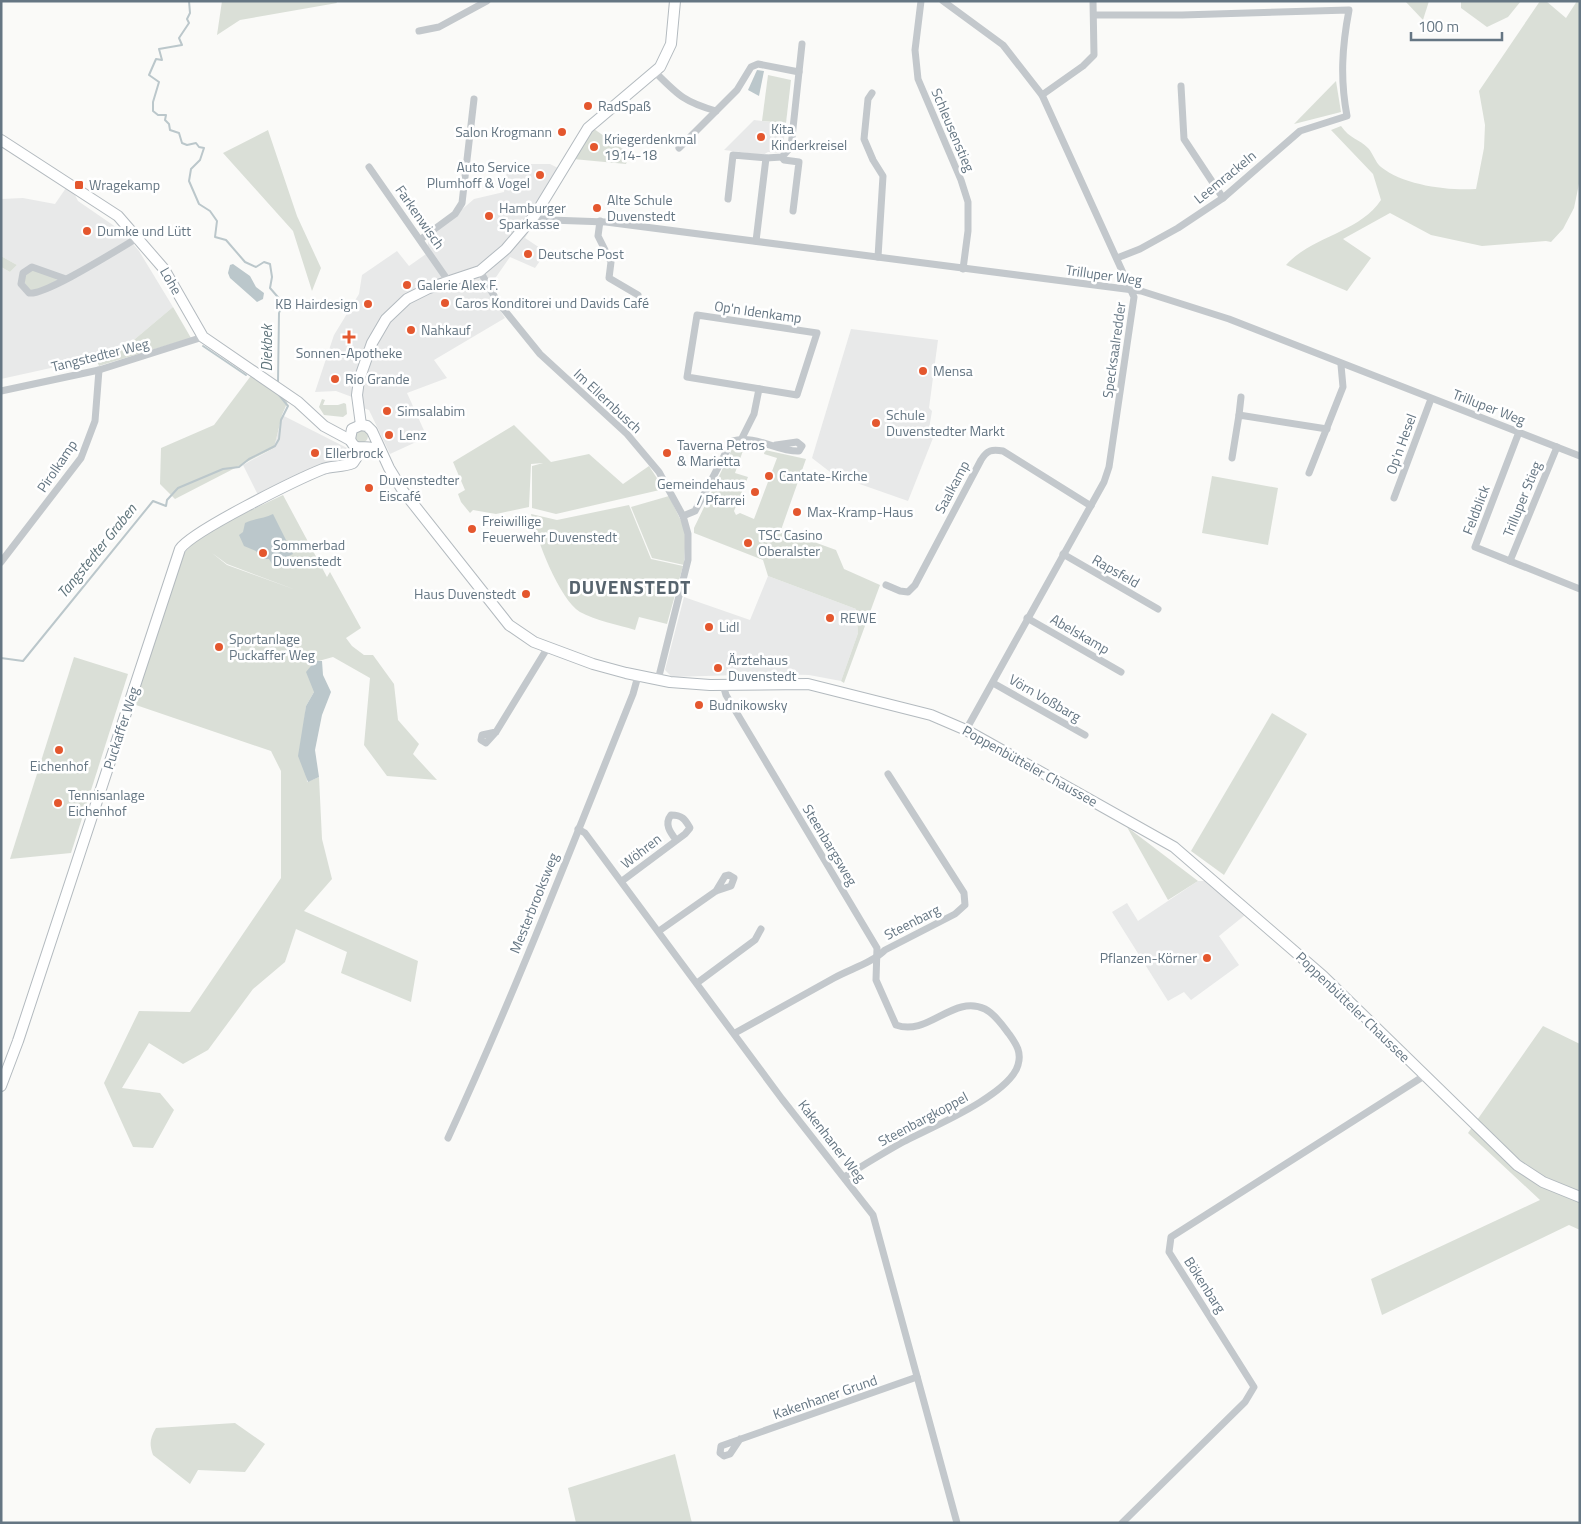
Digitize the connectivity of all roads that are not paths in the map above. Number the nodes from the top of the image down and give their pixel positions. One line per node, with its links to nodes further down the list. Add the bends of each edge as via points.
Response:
1 (488, 1): 7 (street, via 439,27)
2 (675, 1): 9 (main road, via 671,44 665,60)
3 (921, 1): 31 (street, Schleusenstieg, via 915,50 918,79 968,202 968,231)
4 (944, 1): 13 (street, Specksaalredder, via 1003,45)
5 (1093, 1): 6 (street)
6 (1094, 15): 13 (street, via 1094,55); 21 (street, Leemrackeln, via 1182,16 1349,10 1341,73 1348,116 1300,131)
7 (419, 31)
8 (802, 44): 10 (street)
9 (655, 72): 15 (street, via 680,98); 24 (main road, via 588,128)
10 (799, 72): 15 (street, via 758,64 750,67 737,90); 18 (street, via 791,147)
11 (1182, 86): 21 (street, via 1184,139)
12 (872, 93): 29 (street, via 868,99 864,139 884,176)
13 (1042, 95): 30 (street, Specksaalredder)
14 (474, 99): 27 (street, via 462,203 455,214)
15 (716, 111): 17 (street)
16 (1, 140): 26 (main road, Lohe, via 106,207)
17 (679, 148)
18 (782, 157): 19 (street); 23 (street, via 799,162)
19 (766, 158): 22 (street, via 733,155); 28 (street)
20 (369, 167): 27 (street, Farkenwisch)
21 (1223, 198): 30 (street, Leemrackeln, via 1178,228)
22 (728, 199)
23 (793, 211)
24 (535, 215): 25 (street, Trilluper Weg, via 550,220); 32 (main road, via 506,249)
25 (600, 221): 28 (street, Trilluper Weg); 36 (street, via 598,236 611,262 609,278)
26 (138, 237): 33 (street); 37 (main road, Lohe, via 164,269)
27 (421, 238): 34 (street, Farkenwisch)
28 (756, 241): 29 (street, Trilluper Weg)
29 (878, 257): 31 (street, Trilluper Weg)
30 (1117, 258): 35 (street, Specksaalredder)
31 (962, 269): 35 (street, Trilluper Weg)
32 (480, 272): 34 (main road); 62 (street, Im Ellernbusch, via 497,301 540,354 627,434 658,472)
33 (66, 279): 33 (street, via 36,294 27,292 21,284 24,271 35,267)
34 (449, 282): 45 (main road, via 407,299 391,312 376,334 357,390)
35 (1131, 291): 38 (street, Trilluper Weg, via 1229,319); 61 (street, Specksaalredder, via 1134,297 1109,467)
36 (638, 295)
37 (203, 337): 39 (street, Tangstedter Weg); 47 (main road, Lohe, via 298,402)
38 (1342, 365): 43 (street, Trilluper Weg); 46 (street, via 1343,387)
39 (99, 370): 41 (street, Tangstedter Weg); 65 (street, Pirolkamp, via 95,421 81,458)
40 (759, 389): 40 (street, Op'n Idenkamp, via 797,395 817,333 697,316 687,377); 50 (street, via 754,414)
41 (1, 391)
42 (1241, 398): 44 (street)
43 (1431, 399): 48 (street, Trilluper Weg); 60 (street, Op'n Hesel)
44 (1238, 415): 46 (street); 57 (street)
45 (356, 427): 47 (main road); 49 (main road, via 369,428); 51 (main road)
46 (1326, 429): 59 (street)
47 (331, 430): 51 (main road, Lohe)
48 (1519, 432): 53 (street, Trilluper Weg); 64 (street, Feldblick, via 1476,547)
49 (373, 436): 54 (main road, via 371,444); 55 (main road, Poppenbütteler Chaussee)
50 (742, 438): 52 (street); 62 (street, via 732,441 695,511)
51 (351, 442): 54 (main road); 58 (main road, via 352,454)
52 (776, 445)
53 (1557, 447): 56 (street, Trilluper Weg); 64 (street, Trilluper Stieg)
54 (364, 448): 55 (main road, via 373,448); 58 (main road, via 354,462)
55 (383, 455): 70 (main road, Poppenbütteler Chaussee, via 403,491 509,625 521,635)
56 (1580, 456)
57 (1232, 458)
58 (346, 465): 91 (main road, Puckaffer Weg, via 320,470 272,494 194,535 180,549)
59 (1309, 473)
60 (1394, 498)
61 (1091, 506): 63 (street, Specksaalredder); 66 (street, Saalkamp, via 1003,451 994,449 986,452 915,585 908,592)
62 (683, 516): 73 (street, Im Ellernbusch, via 688,534 688,560)
63 (1063, 554): 68 (street, Rapsfeld); 69 (street, Specksaalredder)
64 (1510, 561): 67 (street, Feldblick)
65 (1, 562)
66 (886, 585)
67 (1580, 589)
68 (1158, 609)
69 (1027, 618): 71 (street, Abelskamp); 74 (street, Specksaalredder)
70 (548, 648): 72 (main road, Poppenbütteler Chaussee); 77 (street)
71 (1121, 672)
72 (638, 676): 73 (main road, Poppenbütteler Chaussee); 80 (street, Mesterbrooksweg)
73 (658, 680): 75 (main road, Poppenbütteler Chaussee)
74 (993, 683): 76 (street, Specksaalredder); 78 (street, Vörn Voßbarg)
75 (723, 685): 76 (main road, Poppenbütteler Chaussee, via 808,684 933,716); 86 (street, Steenbargsweg, via 876,948)
76 (966, 730): 90 (main road, Poppenbütteler Chaussee, via 1174,847 1323,976)
77 (496, 732)
78 (1085, 735)
79 (888, 774): 86 (street, Steenbarg, via 964,893 965,905 956,914 885,950)
80 (578, 829): 82 (street, Kakenhaner Weg); 92 (street, Mesterbrooksweg, via 482,1066)
81 (676, 840): 82 (street, Wöhren)
82 (622, 881): 85 (street, Kakenhaner Weg)
83 (716, 891): 85 (street)
84 (761, 929): 87 (street, via 755,940)
85 (659, 931): 87 (street, Kakenhaner Weg)
86 (878, 958): 88 (street, Steenbargsweg, via 876,980); 89 (street, Steenbarg)
87 (697, 983): 89 (street, Kakenhaner Weg)
88 (896, 1025): 93 (street, Steenbargkoppel, via 905,1028 919,1026 966,1004 986,1010 1002,1024 1019,1050 1018,1066 1008,1079 969,1111 904,1142)
89 (735, 1033): 93 (street, Kakenhaner Weg)
90 (1424, 1076): 94 (main road, Poppenbütteler Chaussee, via 1517,1164 1543,1182); 98 (street, Bökenbarg, via 1171,1238 1169,1252 1254,1387 1244,1402)
91 (1, 1086)
92 (448, 1138)
93 (844, 1177): 95 (street, Kakenhaner Weg, via 873,1214)
94 (1580, 1197)
95 (917, 1377): 96 (street, Kakenhaner Grund); 97 (street, Kakenhaner Weg)
96 (740, 1439)
97 (958, 1523)
98 (1122, 1523)

